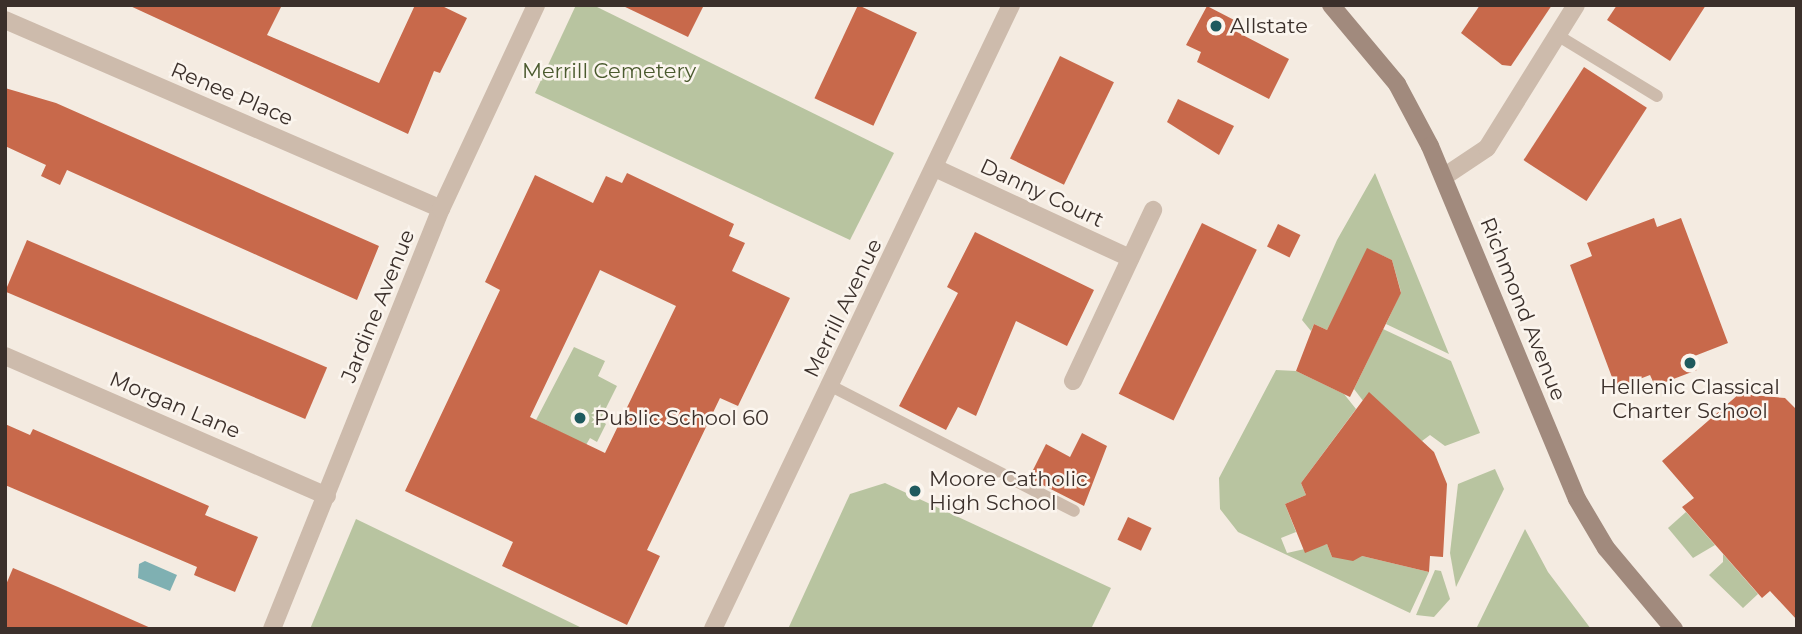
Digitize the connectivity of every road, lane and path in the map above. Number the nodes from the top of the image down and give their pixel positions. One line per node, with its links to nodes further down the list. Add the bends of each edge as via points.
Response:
1 (536, 5): 10 (street, Jardine Avenue)
2 (1011, 5): 8 (street, Merrill Avenue)
3 (1331, 5): 9 (main road, Richmond Avenue, via 1397,84)
4 (1576, 5): 6 (street)
5 (5, 20): 10 (street, Renee Place)
6 (1558, 35): 7 (lane); 9 (street, via 1487,148)
7 (1657, 96)
8 (935, 168): 12 (street, Danny Court); 15 (street, Merrill Avenue)
9 (1445, 176): 20 (main road, Richmond Avenue, via 1577,499 1606,548)
10 (441, 209): 16 (street, Jardine Avenue)
11 (1153, 210): 12 (street)
12 (1130, 258): 14 (street)
13 (5, 356): 16 (street, Morgan Lane)
14 (1073, 381)
15 (831, 386): 17 (lane); 19 (street, Merrill Avenue)
16 (327, 496): 18 (street, Jardine Avenue)
17 (1074, 511)
18 (272, 629)
19 (713, 629)
20 (1674, 629)

